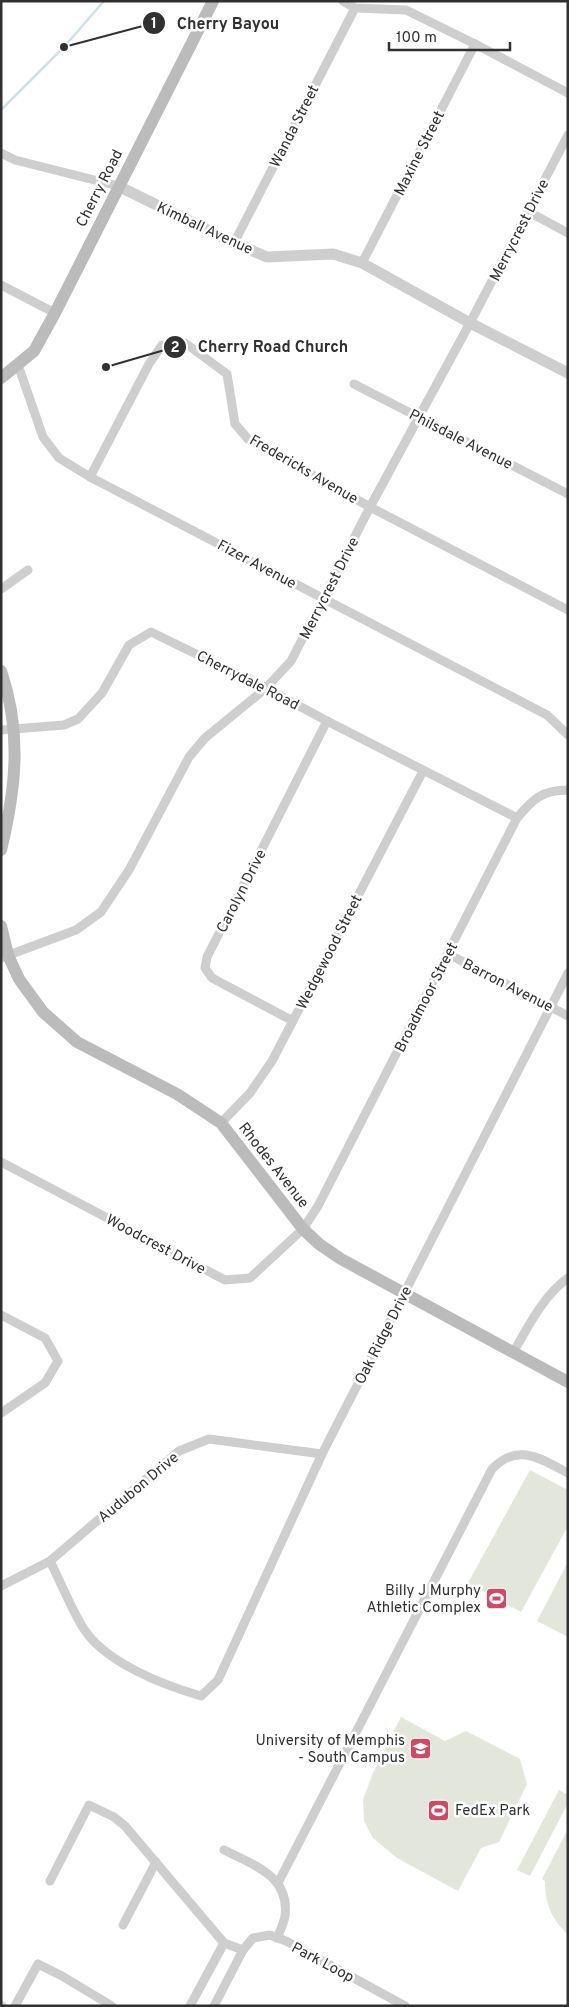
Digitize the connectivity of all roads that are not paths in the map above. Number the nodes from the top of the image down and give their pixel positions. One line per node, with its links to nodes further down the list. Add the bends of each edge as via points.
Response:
1 (213, 1): 10 (main road, Cherry Road)
2 (343, 1): 4 (street)
3 (411, 1): 5 (street)
4 (355, 8): 5 (street); 13 (street, Wanda Street)
5 (406, 10): 6 (street)
6 (475, 44): 7 (street); 14 (street, Maxine Street)
7 (568, 93)
8 (568, 135): 11 (street, Merrycrest Drive)
9 (1, 153): 10 (street, Kimball Avenue, via 15,160)
10 (118, 186): 13 (street, Kimball Avenue); 16 (main road, Cherry Road)
11 (529, 212): 12 (street); 17 (street, Merrycrest Drive)
12 (568, 233)
13 (234, 244): 14 (street, Kimball Avenue, via 267,257 332,254)
14 (362, 263): 17 (street, Kimball Avenue)
15 (1, 285): 16 (street)
16 (55, 313): 18 (main road, Cherry Road, via 34,351)
17 (470, 323): 19 (street, Kimball Avenue); 22 (street, Merrycrest Drive)
18 (18, 365): 20 (main road, Cherry Road); 23 (street, Fizer Avenue, via 43,437 59,458)
19 (568, 373)
20 (1, 378)
21 (354, 384): 22 (street, Philsdale Avenue)
22 (419, 417): 24 (street, Philsdale Avenue); 25 (street, Merrycrest Drive)
23 (90, 477): 25 (street, Fredericks Avenue, via 162,345 185,343 227,374 235,424 248,439); 28 (street, Fizer Avenue)
24 (568, 494)
25 (370, 506): 28 (street, Merrycrest Drive); 29 (street, Fredericks Avenue)
26 (28, 570): 27 (street)
27 (1, 589)
28 (323, 599): 31 (street, Merrycrest Drive, via 291,661); 35 (street, Fizer Avenue, via 547,715)
29 (568, 610)
30 (1, 671): 33 (main road, via 9,693)
31 (266, 688): 32 (street, Cherrydale Road); 33 (street, Cherrydale Road, via 152,632 129,645 102,693 78,719 64,725); 42 (street, Merrycrest Drive, via 205,738 189,757 129,870 101,912 76,930)
32 (326, 721): 36 (street, Cherrydale Road); 46 (street, Carolyn Drive, via 207,957 205,968 212,978)
33 (15, 729): 34 (street, Cherrydale Road); 39 (main road, via 15,772)
34 (1, 730)
35 (568, 735)
36 (423, 771): 38 (street, Cherrydale Road); 46 (street, Wedgewood Street)
37 (568, 790): 38 (street, Broadmoor Street, via 549,791 533,800)
38 (517, 818): 41 (street, Broadmoor Street)
39 (1, 850)
40 (1, 926): 42 (main road, Rhodes Avenue)
41 (448, 954): 44 (street, Barron Avenue); 49 (street, Broadmoor Street, via 318,1206)
42 (4, 957): 47 (main road, Rhodes Avenue, via 43,1012 78,1042 177,1094)
43 (568, 973): 44 (street, Oak Ridge Drive)
44 (551, 1006): 45 (street, Barron Avenue); 51 (street, Oak Ridge Drive)
45 (568, 1016)
46 (294, 1021): 47 (street, Wedgewood Street, via 250,1093)
47 (220, 1122): 49 (main road, Rhodes Avenue)
48 (1, 1162): 49 (street, Woodcrest Drive, via 225,1280 250,1278)
49 (303, 1229): 51 (main road, Rhodes Avenue, via 341,1259)
50 (568, 1278): 53 (street, via 539,1308)
51 (404, 1293): 53 (main road, Rhodes Avenue); 56 (street, Oak Ridge Drive)
52 (1, 1315): 55 (street, via 45,1338 58,1361 45,1383)
53 (513, 1353): 54 (main road, Rhodes Avenue)
54 (568, 1382)
55 (1, 1413)
56 (322, 1454): 58 (street, Audubon Drive, via 209,1439 179,1452); 58 (street, Oak Ridge Drive, via 218,1680 201,1696 171,1687 107,1655 82,1628)
57 (568, 1473): 63 (street, via 536,1456 520,1454 500,1461 492,1469)
58 (50, 1561): 59 (street, Audubon Drive)
59 (1, 1586)
60 (224, 1850): 63 (street, via 256,1866)
61 (156, 1862): 62 (street, via 125,1826 89,1805); 64 (street); 66 (street)
62 (50, 1881)
63 (278, 1883): 65 (street, via 285,1900 285,1917)
64 (123, 1925)
65 (277, 1938): 67 (street, Park Loop, via 253,1938); 72 (street, Park Loop)
66 (224, 1943): 67 (street); 70 (street)
67 (242, 1950): 71 (street)
68 (15, 2006): 69 (street, via 38,1964)
69 (112, 2006)
70 (190, 2006)
71 (214, 2006)
72 (405, 2006)

